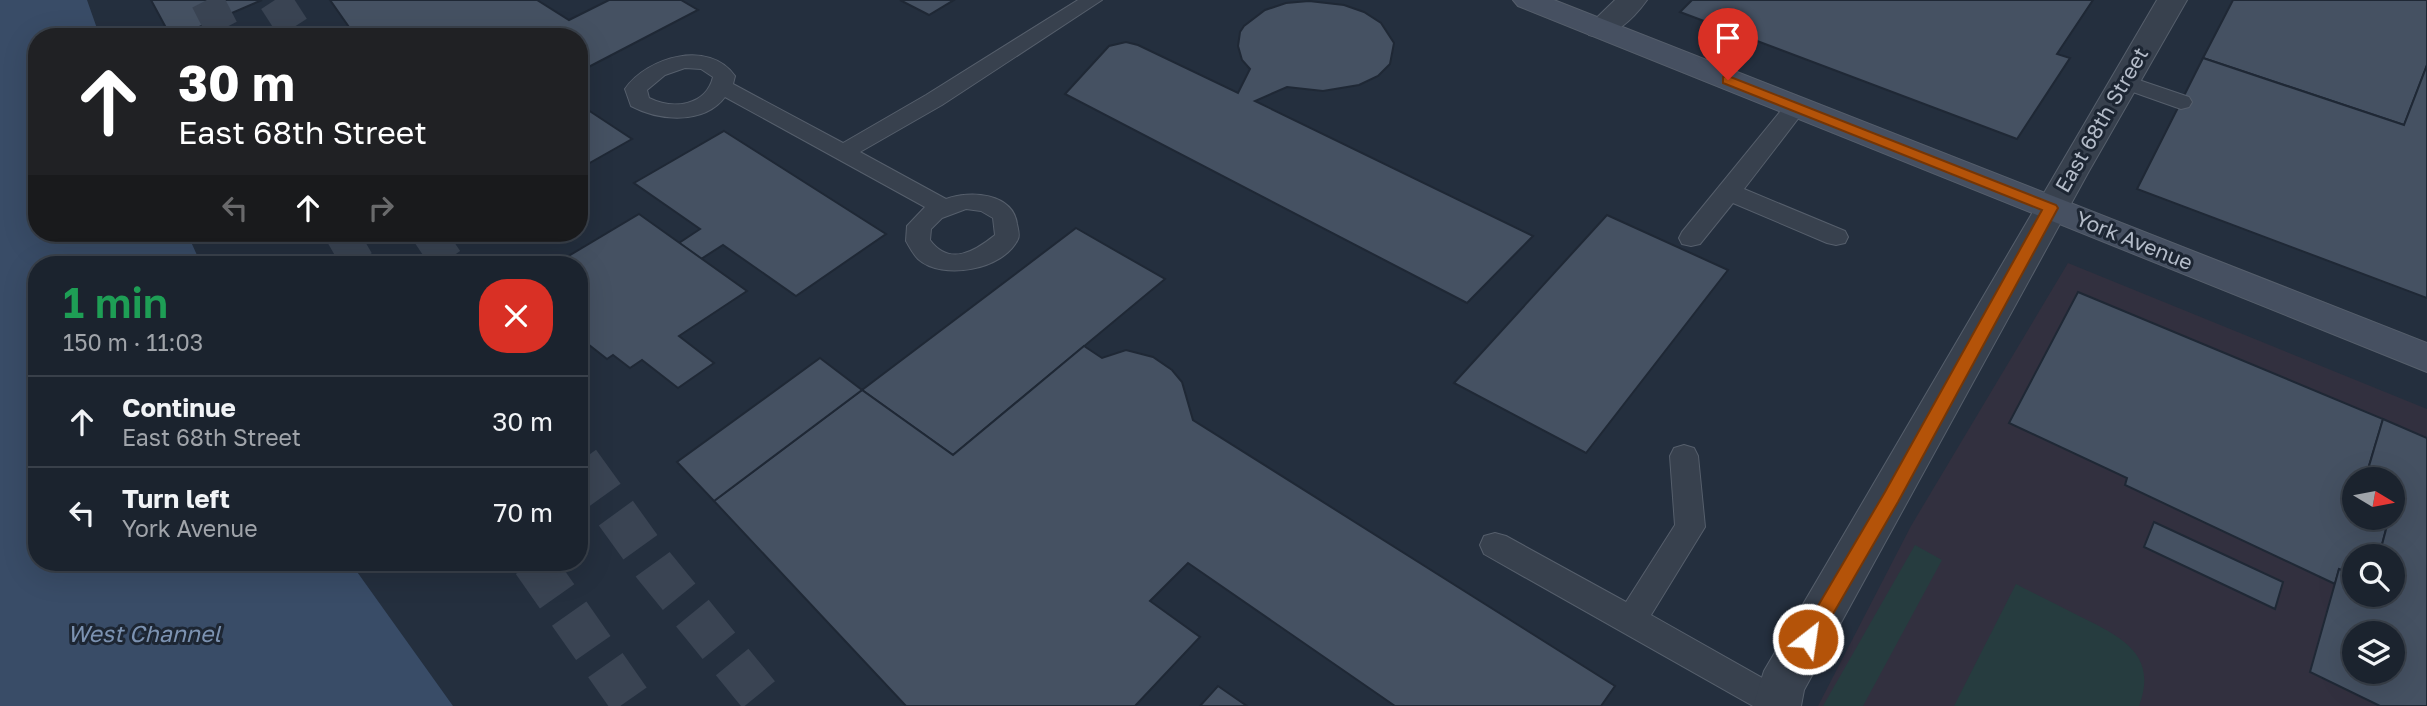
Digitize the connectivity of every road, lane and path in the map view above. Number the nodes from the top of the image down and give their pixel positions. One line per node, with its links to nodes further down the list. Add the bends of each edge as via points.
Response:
1 (1092, 0): 10 (lane)
2 (1528, 0): 5 (main road, York Avenue)
3 (1632, 0): 5 (street)
4 (2172, 0): 6 (street, East 68th Street)
5 (1600, 29): 9 (main road, York Avenue)
6 (2124, 81): 8 (lane); 13 (street, East 68th Street)
7 (723, 87): 10 (lane)
8 (2181, 102)
9 (1796, 107): 11 (lane); 13 (main road, York Avenue)
10 (844, 152): 12 (lane)
11 (1729, 192): 14 (lane); 15 (lane)
12 (941, 206)
13 (2050, 208): 16 (main road, York Avenue); 20 (street, East 68th Street, via 1892,497 1781,686)
14 (1836, 237)
15 (1691, 238)
16 (2427, 358)
17 (1684, 456): 19 (lane, via 1690,527)
18 (1495, 545): 19 (lane)
19 (1631, 620): 20 (lane)
20 (1777, 704)

